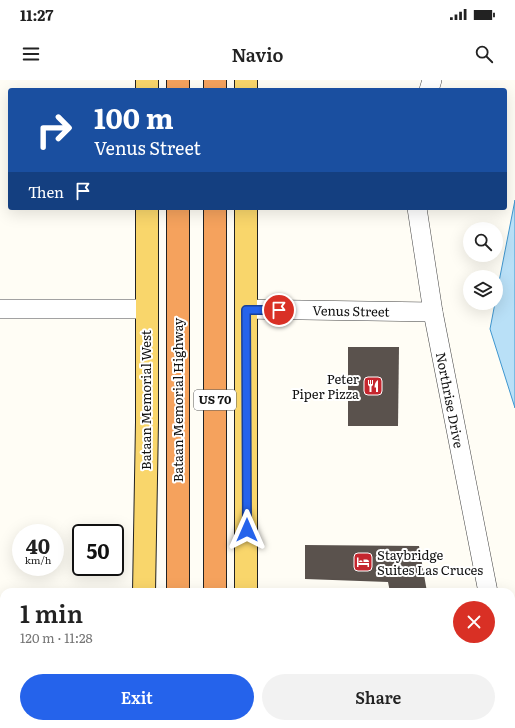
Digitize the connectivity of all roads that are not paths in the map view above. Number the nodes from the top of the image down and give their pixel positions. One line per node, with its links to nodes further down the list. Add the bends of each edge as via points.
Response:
1 (147, 210): 7 (main road, Bataan Memorial West)
2 (178, 210): 11 (highway, Bataan Memorial Highway / US 70)
3 (214, 210): 12 (highway, US 70)
4 (246, 210): 8 (main road)
5 (417, 210): 9 (street, Northrise Drive)
6 (0, 309): 7 (street)
7 (147, 310): 10 (main road, Bataan Memorial West)
8 (246, 310): 9 (street, Venus Street); 13 (main road)
9 (433, 312): 14 (street, Northrise Drive)
10 (144, 588)
11 (178, 588)
12 (215, 588)
13 (246, 588)
14 (487, 588)

